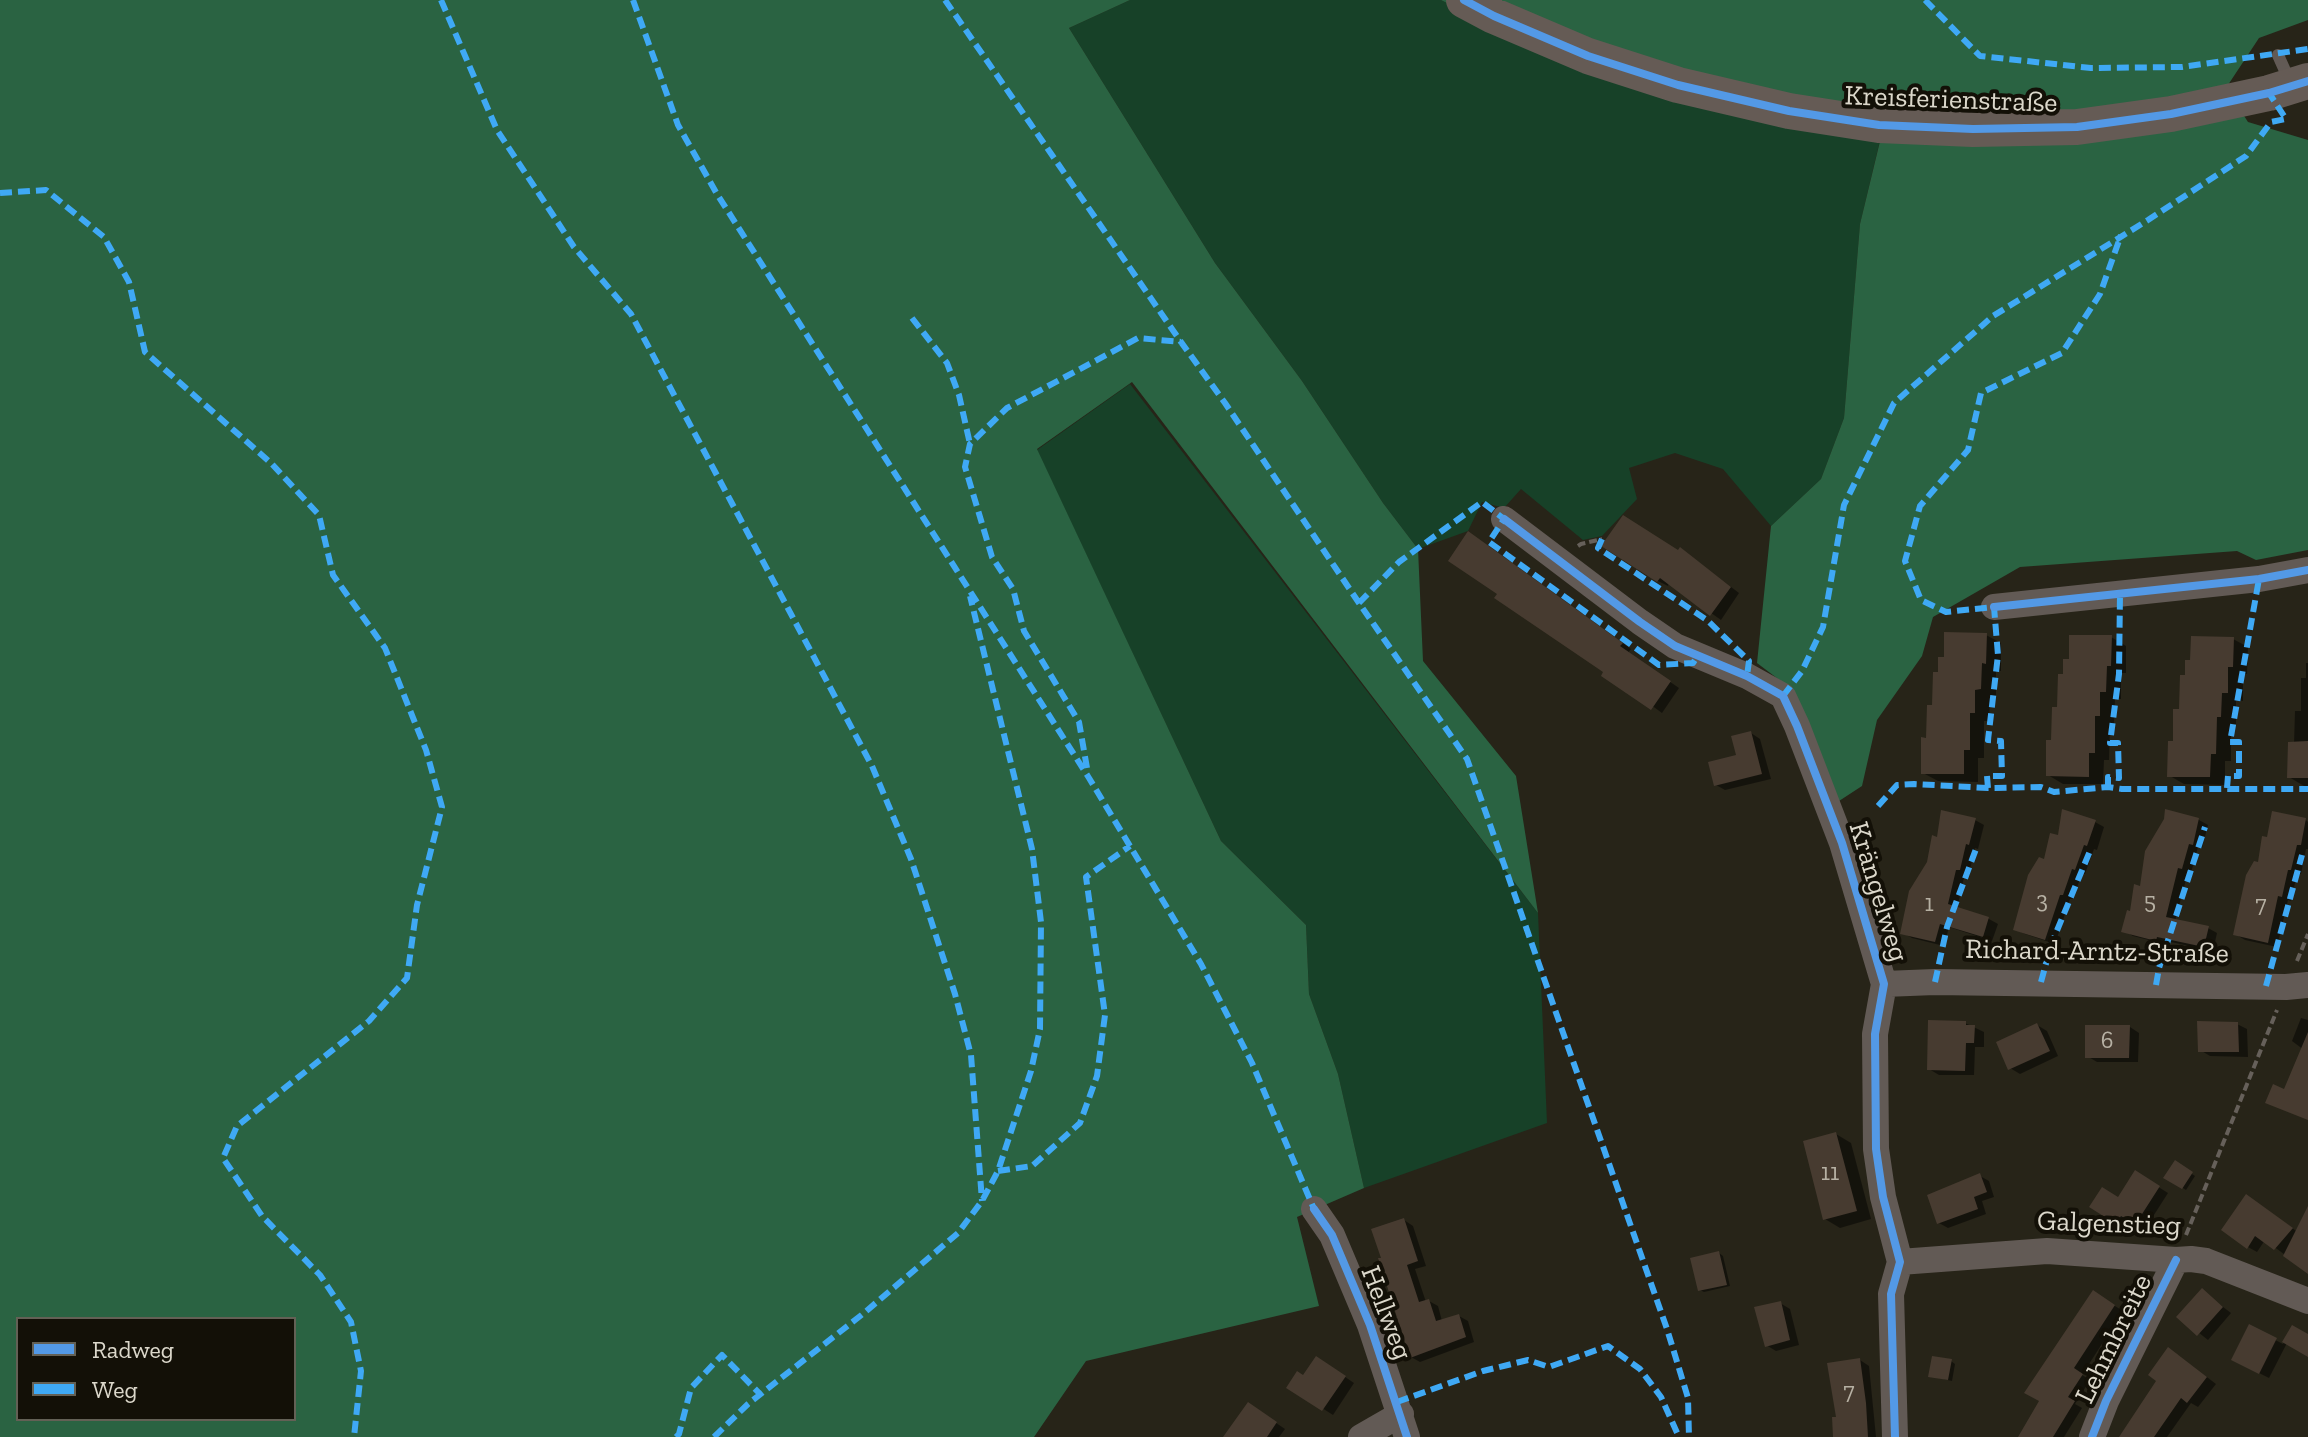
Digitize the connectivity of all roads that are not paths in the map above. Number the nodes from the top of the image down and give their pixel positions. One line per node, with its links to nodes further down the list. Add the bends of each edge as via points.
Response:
1 (1464, 0): 2 (street, Kreisferienstraße, via 1588,56 1678,85 1879,125 2077,127 2269,93)
2 (2292, 74)
3 (1504, 519): 6 (street, Krängelweg, via 1675,646 1783,696 1842,843)
4 (2308, 570): 5 (street)
5 (1994, 607)
6 (1884, 984): 7 (street, Richard-Arntz-Straße); 10 (street, Krängelweg, via 1875,1034 1876,1149)
7 (2297, 986)
8 (1314, 1209): 12 (street, Hellweg, via 1332,1235 1370,1325)
9 (2176, 1260): 10 (street, Galgenstieg, via 2047,1251); 11 (street, Galgenstieg, via 2206,1261); 15 (street, Lehmbreite)
10 (1900, 1262): 14 (street, Krängelweg, via 1891,1294)
11 (2308, 1301)
12 (1404, 1426): 13 (street)
13 (1361, 1437)
14 (1895, 1437)
15 (2092, 1437)

